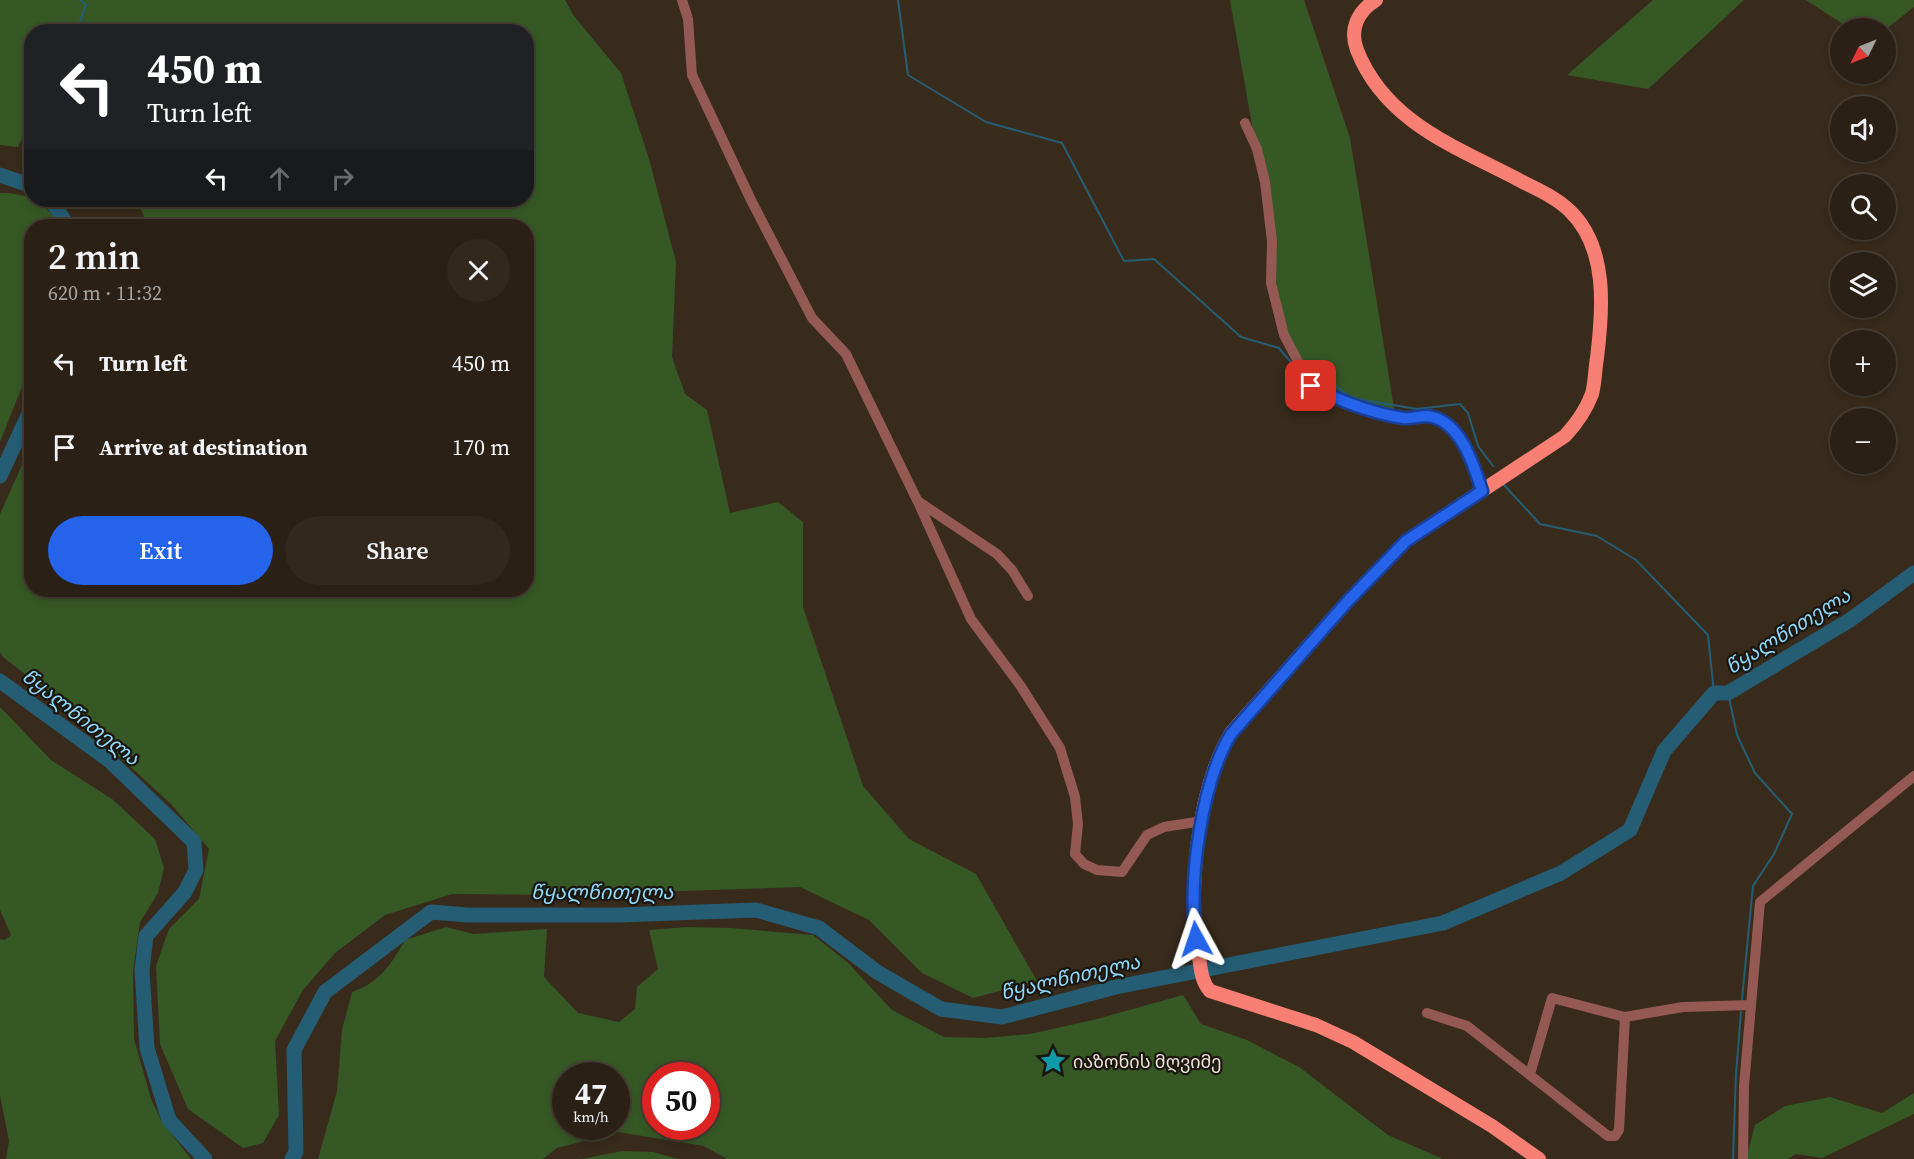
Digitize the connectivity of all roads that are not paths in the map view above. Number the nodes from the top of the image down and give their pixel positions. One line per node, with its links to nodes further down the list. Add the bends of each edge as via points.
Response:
1 (682, 0): 5 (street, via 688,19 692,75 707,107 812,318 846,354)
2 (1376, 0): 4 (main road, via 1359,15 1354,28 1355,43 1363,64 1390,101 1420,129 1550,196 1570,211 1590,238 1600,272 1600,332 1592,393 1580,419 1565,436)
3 (1245, 123): 4 (street, via 1257,149 1265,182 1272,241 1271,283 1284,335 1311,386 1345,403 1405,418 1438,419 1466,444)
4 (1482, 491): 8 (main road, via 1406,541 1231,734 1220,752)
5 (918, 502): 6 (street, via 997,554); 8 (street, via 971,619 1020,685 1063,756 1076,797 1075,854 1079,860 1097,870 1122,872 1147,835 1164,827)
6 (1028, 596)
7 (1914, 776): 9 (street, via 1760,902)
8 (1202, 821): 13 (main road, via 1193,888 1203,982 1214,993 1286,1014 1353,1042)
9 (1751, 1005): 11 (street, via 1683,1007); 14 (street)
10 (1427, 1013): 12 (street, via 1467,1026)
11 (1625, 1017): 12 (street, via 1552,999); 12 (street, via 1619,1130 1615,1136 1608,1136)
12 (1530, 1074)
13 (1539, 1159)
14 (1743, 1159)

